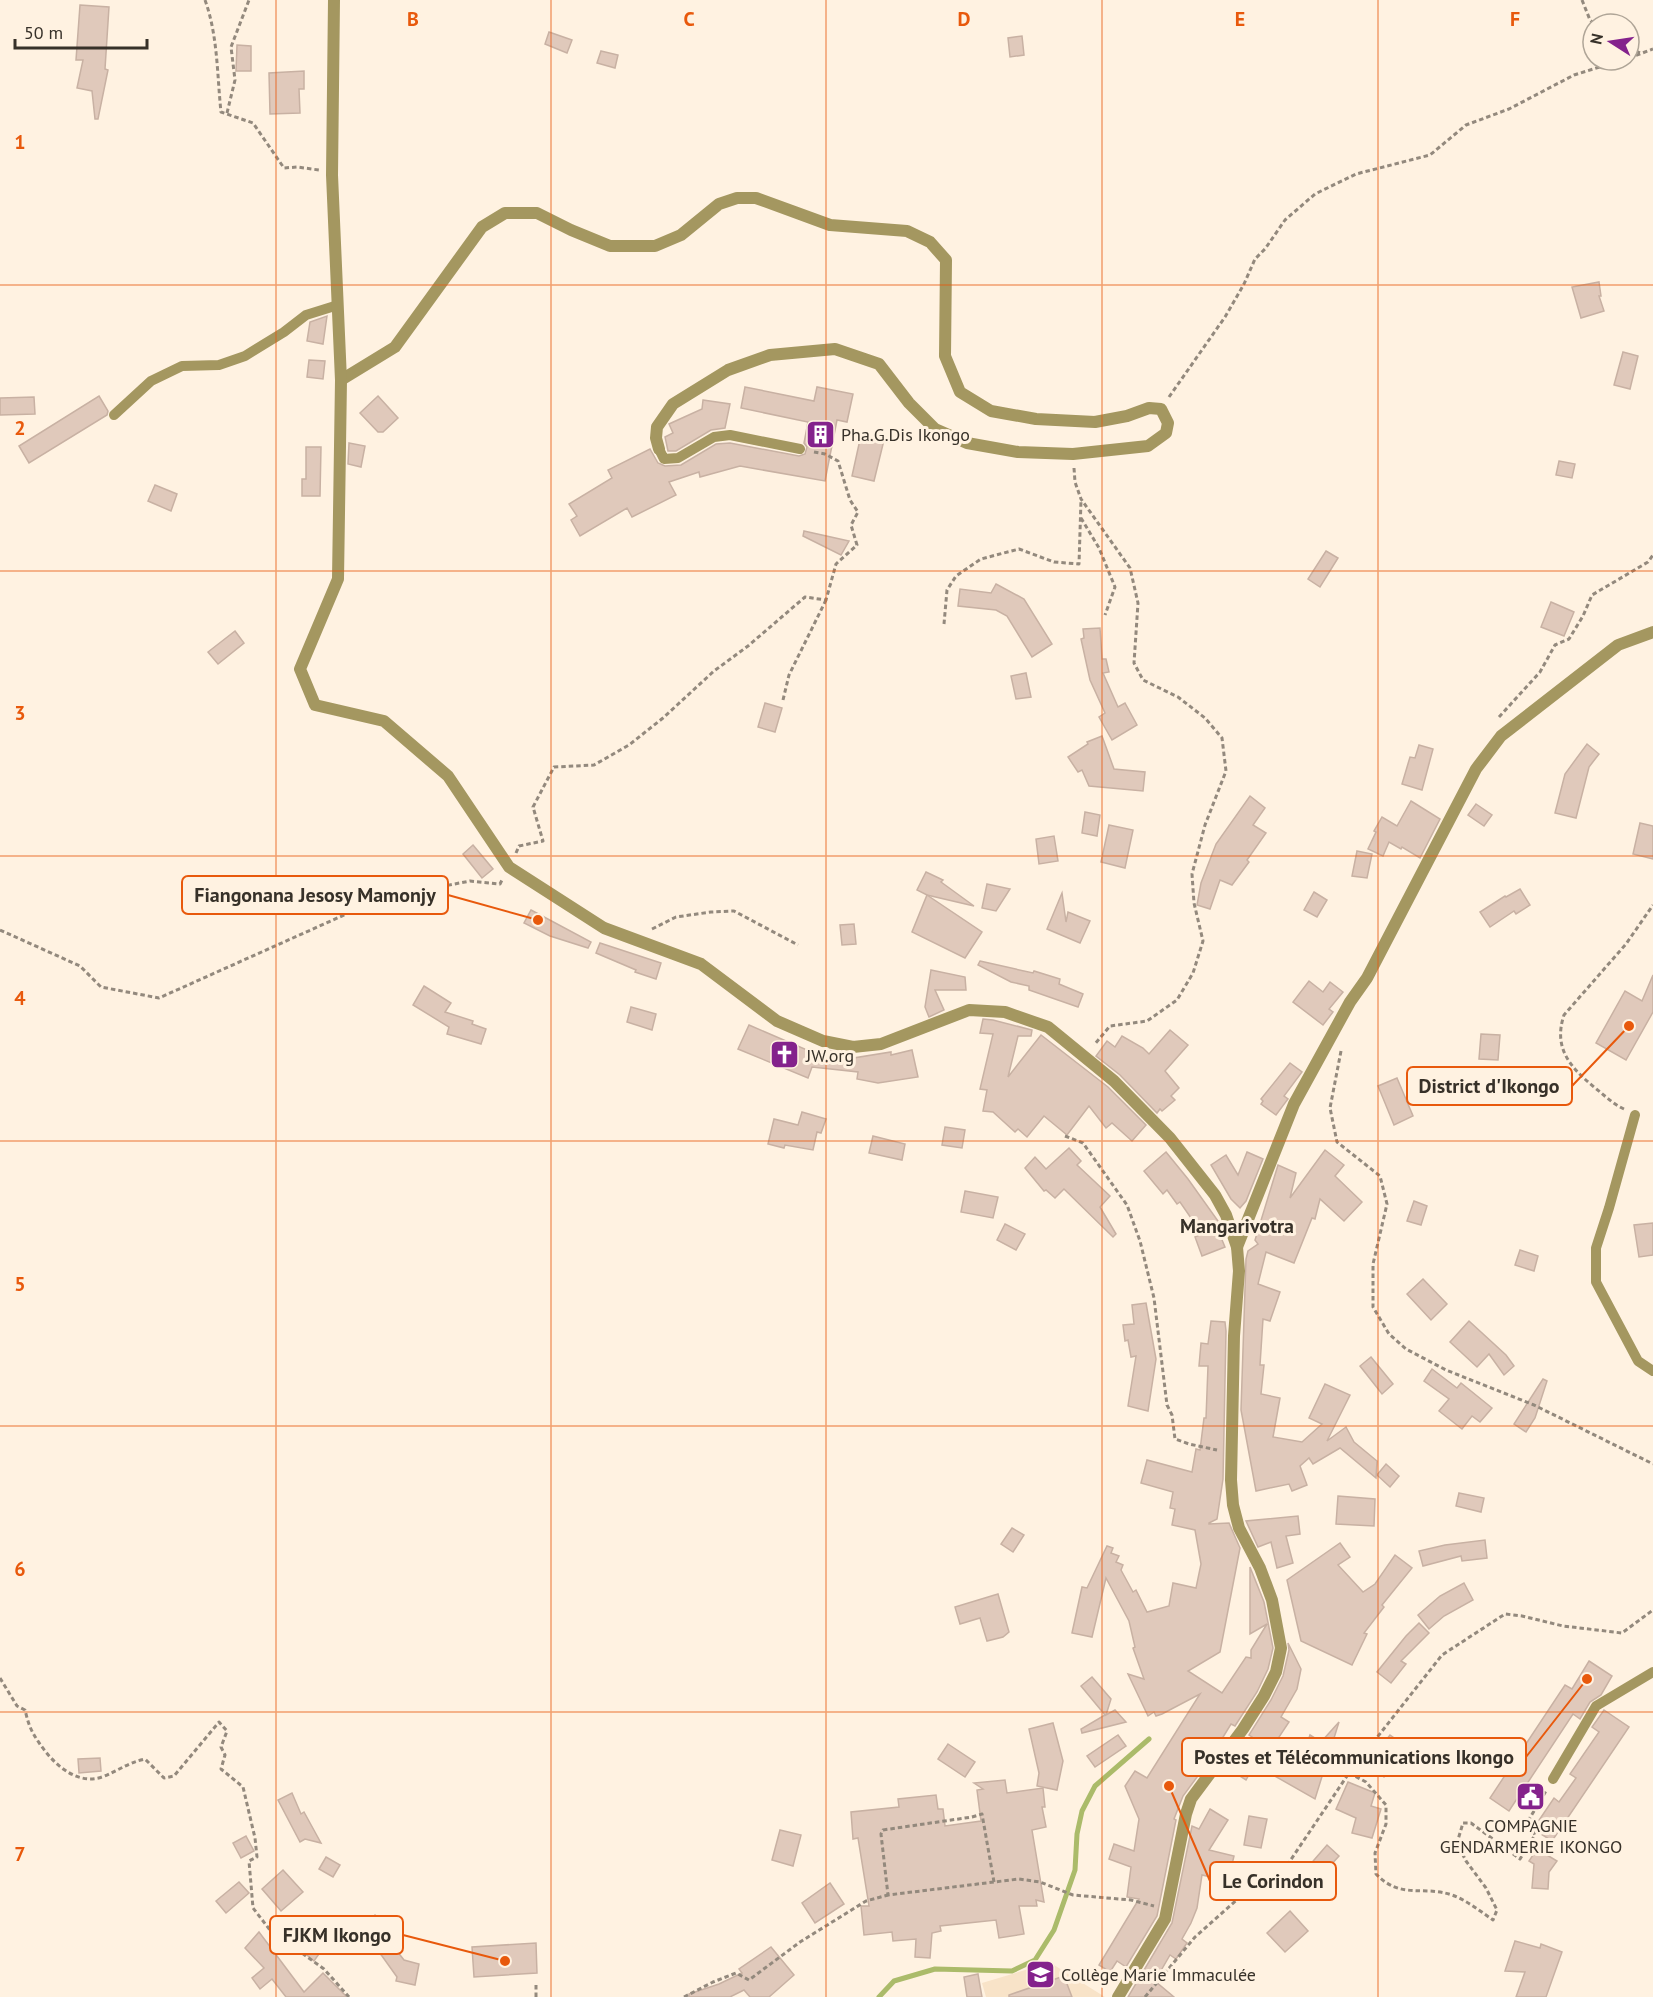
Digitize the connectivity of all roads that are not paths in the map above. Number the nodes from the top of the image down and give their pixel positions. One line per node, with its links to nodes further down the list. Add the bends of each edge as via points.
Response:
1 (334, 0): 2 (street, via 332,175)
2 (338, 305): 3 (street); 4 (lane, via 306,315 245,356 219,365 182,366 151,381)
3 (342, 380): 5 (street, via 395,347 482,227 505,213 537,213 610,246 655,246 681,235 719,204 737,198 756,198 831,225 907,231 930,242 946,260 945,356 960,392 991,411 1036,419 1095,422 1149,408 1161,409 1168,423 1166,433 1148,446 1073,454 1018,452 967,443 935,429 879,364 836,350 770,355 728,370 673,404 657,427); 9 (street, via 338,579 300,669 315,705 384,721 448,776 509,867 604,928 701,964 777,1021 823,1041 853,1047 881,1044 969,1010 1005,1012 1048,1027 1114,1081 1170,1138 1215,1195 1227,1215)
4 (114, 415)
5 (659, 449): 6 (lane, via 664,459 678,458 714,437 730,435)
6 (800, 449)
7 (1653, 632): 9 (street, via 1618,645 1501,736 1476,769 1367,978 1293,1104)
8 (1635, 1115): 10 (lane, via 1596,1248 1596,1282 1638,1361)
9 (1237, 1247): 13 (street, via 1233,1505 1239,1528 1272,1600 1281,1648 1276,1672 1264,1696 1191,1799 1168,1909 1158,1934)
10 (1653, 1371)
11 (1653, 1672): 12 (lane, via 1596,1706)
12 (1553, 1779)
13 (1118, 1997)

